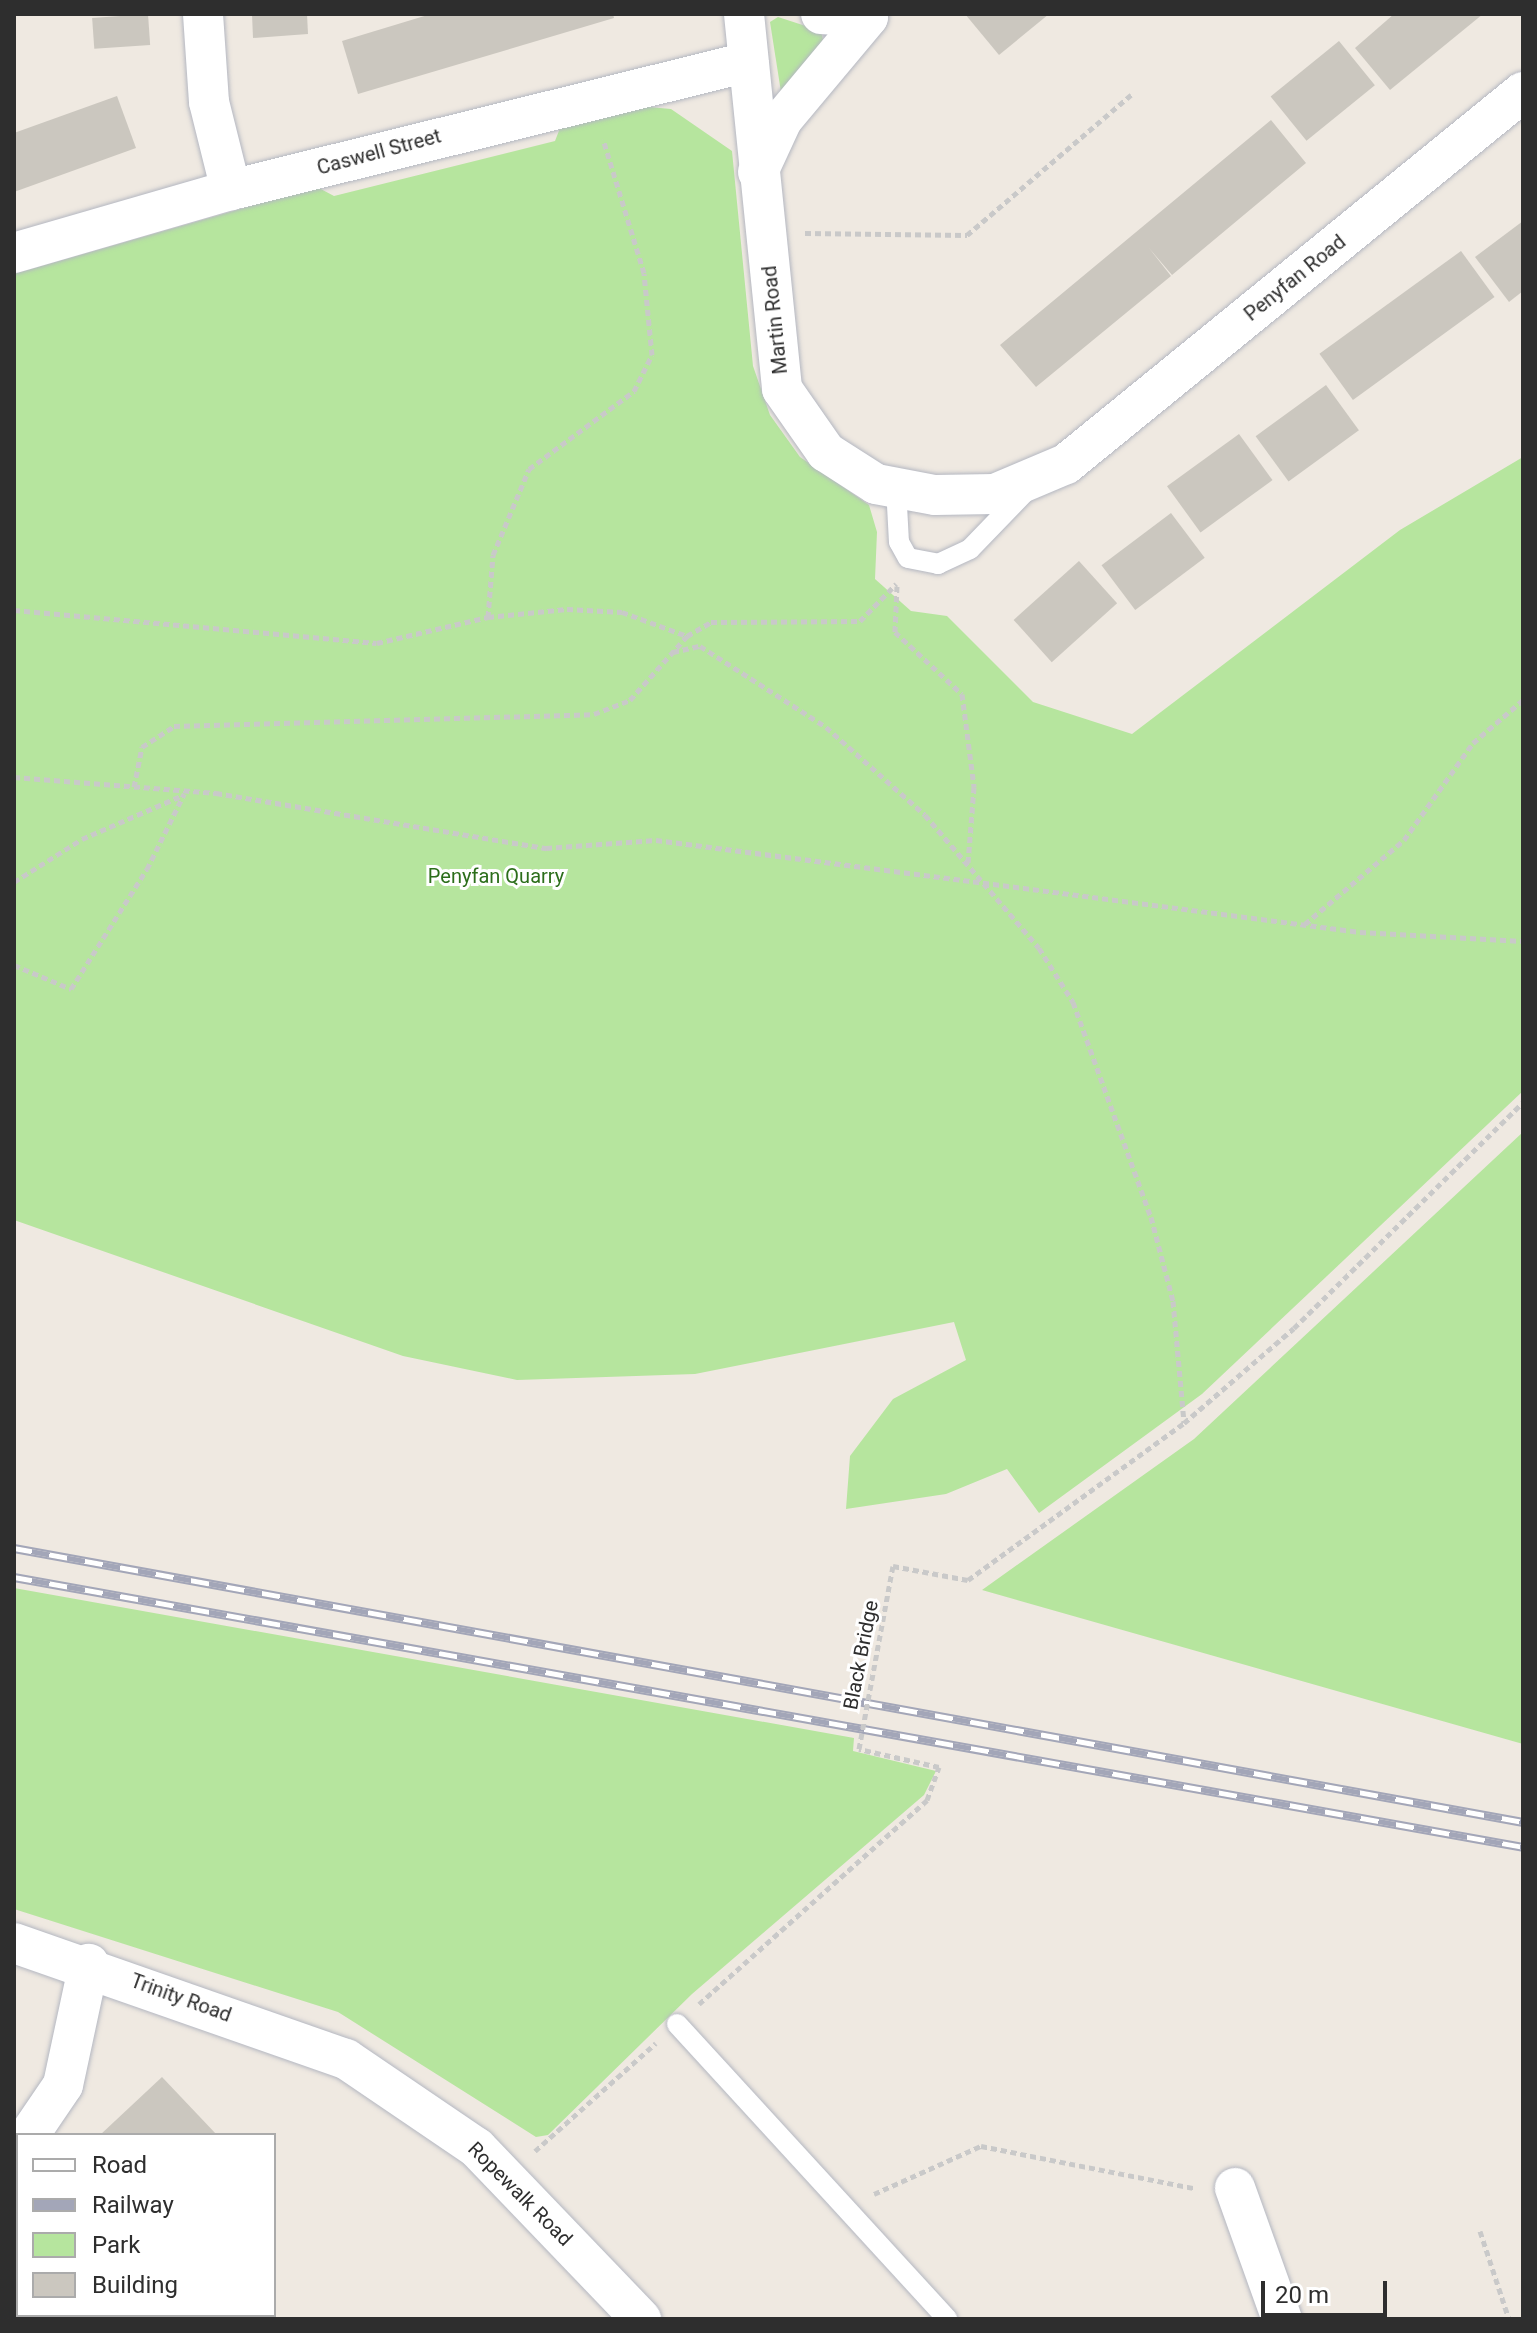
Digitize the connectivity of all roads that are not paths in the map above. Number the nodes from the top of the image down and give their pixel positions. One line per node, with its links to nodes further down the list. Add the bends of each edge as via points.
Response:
1 (203, 14): 8 (street, via 209,102)
2 (744, 14): 5 (street, Martin Road)
3 (821, 14): 4 (street)
4 (870, 16): 7 (street, via 782,120)
5 (748, 62): 7 (street, Martin Road); 8 (street, Caswell Street)
6 (1523, 92): 10 (street, Penyfan Road)
7 (758, 172): 11 (street, Martin Road, via 782,389 826,452 876,484)
8 (231, 190): 9 (street, Caswell Street)
9 (14, 253)
10 (1052, 471): 11 (street, Martin Road, via 995,494); 11 (lane, via 970,549 938,564 908,558 899,542)
11 (896, 487)
12 (14, 1943): 13 (street, Trinity Road)
13 (89, 1964): 15 (street, Trinity Road); 16 (street, via 63,2085)
14 (677, 2024): 19 (lane)
15 (346, 2059): 18 (street, Ropewalk Road, via 507,2177)
16 (30, 2133)
17 (1235, 2188): 20 (street)
18 (641, 2319)
19 (947, 2319)
20 (1282, 2319)

